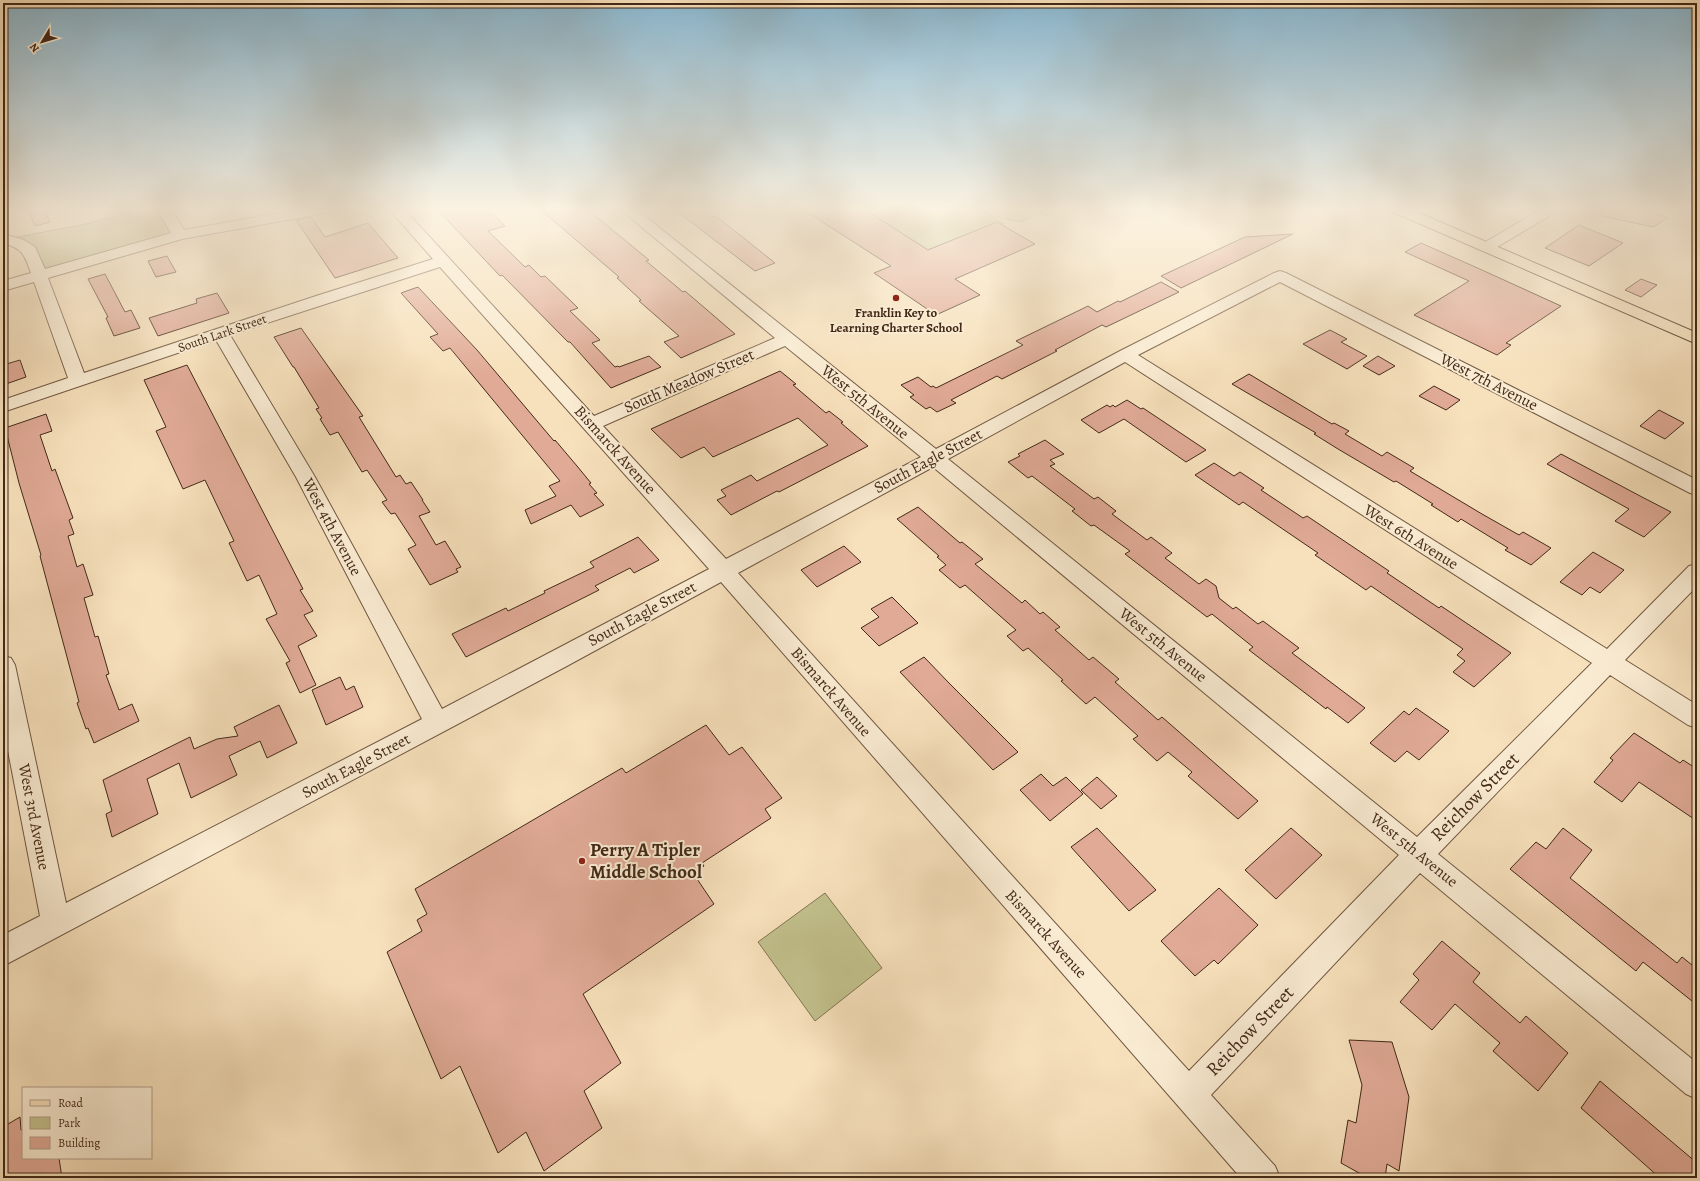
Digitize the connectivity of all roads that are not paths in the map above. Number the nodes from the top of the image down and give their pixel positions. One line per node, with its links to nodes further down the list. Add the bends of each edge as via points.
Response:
1 (35, 264): 7 (street)
2 (81, 264): 7 (street)
3 (433, 264): 10 (street, South Lark Street)
4 (445, 264): 16 (street, Bismarck Avenue)
5 (695, 264): 11 (street, West 5th Avenue)
6 (1526, 264): 12 (main road)
7 (40, 276): 9 (street); 14 (street)
8 (1280, 276): 13 (street, South Eagle Street); 18 (street, West 7th Avenue)
9 (3, 286)
10 (221, 334): 14 (street, South Lark Street); 24 (street, West 4th Avenue, via 302,470)
11 (787, 339): 16 (street, South Meadow Street); 17 (street, West 5th Avenue)
12 (1697, 339)
13 (1126, 355): 17 (street, South Eagle Street); 21 (street, West 6th Avenue)
14 (78, 381): 15 (street, South Lark Street)
15 (3, 406)
16 (591, 424): 19 (street, Bismarck Avenue)
17 (933, 457): 19 (street, South Eagle Street); 25 (street, West 5th Avenue)
18 (1697, 488)
19 (724, 571): 24 (street, South Eagle Street); 29 (street, Bismarck Avenue)
20 (1697, 572): 21 (street, Reichow Street)
21 (1608, 662): 23 (street, West 6th Avenue); 25 (street, Reichow Street)
22 (3, 665): 26 (street, West 3rd Avenue)
23 (1697, 718)
24 (437, 723): 26 (street, South Eagle Street)
25 (1419, 854): 28 (street, West 5th Avenue); 29 (street, Reichow Street)
26 (56, 923): 27 (street, South Eagle Street)
27 (3, 950)
28 (1697, 1083)
29 (1189, 1095): 30 (street, Bismarck Avenue)
30 (1263, 1178)

